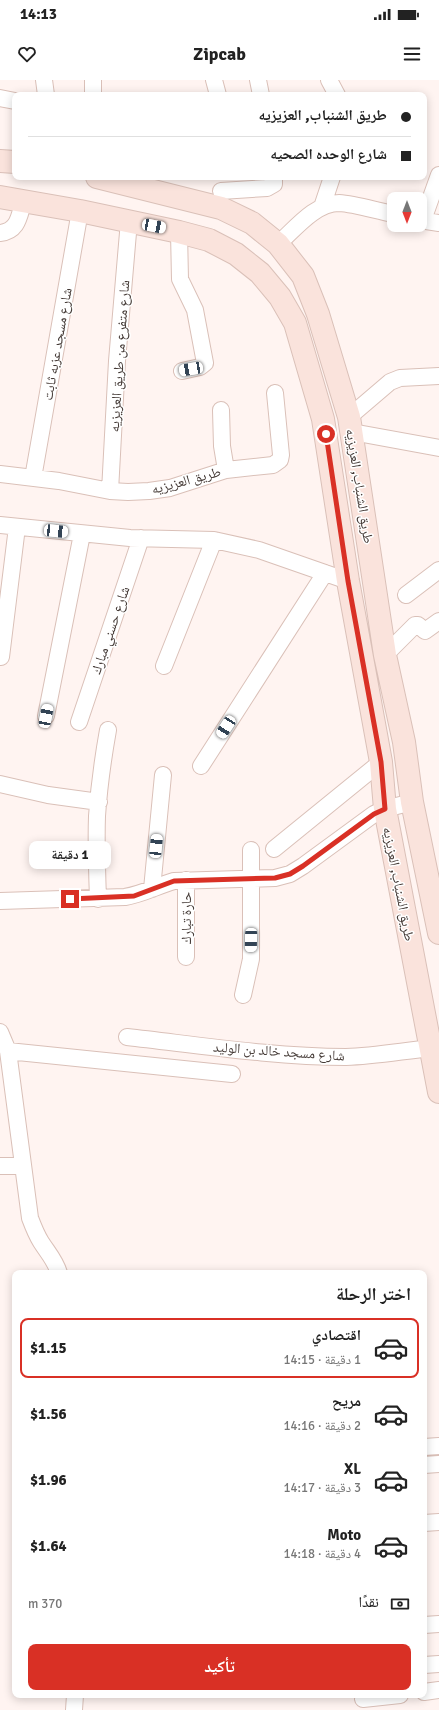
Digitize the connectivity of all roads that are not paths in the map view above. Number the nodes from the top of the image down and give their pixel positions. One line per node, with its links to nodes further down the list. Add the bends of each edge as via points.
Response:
1 (93, 80): 5 (street)
2 (214, 80): 6 (street)
3 (258, 80): 7 (street)
4 (329, 80): 8 (street)
5 (93, 92)
6 (217, 92)
7 (261, 92)
8 (335, 92)
9 (0, 98): 10 (street)
10 (12, 100)
11 (0, 161): 12 (street)
12 (12, 162)
13 (439, 175): 21 (street)
14 (122, 180): 17 (street, طريق الشنباب, العزيزيه)
15 (274, 180): 17 (street, via 274,184 267,188)
16 (331, 180): 20 (street)
17 (221, 192): 29 (street, طريق الشنباب, العزيزيه, via 252,223)
18 (0, 197): 19 (street, طريق الشنباب, العزيزيه)
19 (24, 200): 22 (street, طريق الشنباب, العزيزيه); 28 (street, via 15,227)
20 (322, 207): 23 (street, via 339,203); 29 (street)
21 (427, 207)
22 (80, 210): 24 (street, طريق الشنباب, العزيزيه); 38 (street, شارع مسجد عزبه ثابت)
23 (387, 213)
24 (129, 221): 27 (street, طريق الشنباب, العزيزيه); 39 (street, شارع متفرع من طريق العزيزيه, via 117,361)
25 (427, 221): 26 (street)
26 (439, 224)
27 (180, 232): 30 (street, via 180,278 195,310 205,363 200,367); 47 (street, طريق الشنباب, العزيزيه, via 209,240 236,254 254,268 280,297 295,323 323,419)
28 (0, 233)
29 (278, 244): 34 (street, طريق الشنباب, العزيزيه, via 303,276 318,314)
30 (182, 370)
31 (439, 376): 34 (street, via 405,378 390,382)
32 (275, 393): 36 (street, طريق العزيزيه, via 280,460 273,465)
33 (221, 410): 36 (street)
34 (351, 424): 35 (street); 50 (street, طريق الشنباب, العزيزيه)
35 (439, 448)
36 (226, 470): 39 (street, طريق العزيزيه, via 170,488)
37 (0, 474): 38 (street, طريق العزيزيه)
38 (33, 478): 39 (street, طريق العزيزيه)
39 (110, 491)
40 (0, 525): 41 (street)
41 (17, 527): 42 (street); 51 (street)
42 (82, 534): 43 (street); 53 (street)
43 (141, 538): 44 (street); 54 (street, شارع حسني مبارك)
44 (214, 540): 46 (street, via 259,550); 52 (street)
45 (439, 570): 48 (street)
46 (325, 573): 47 (street); 57 (street)
47 (348, 581): 56 (street, طريق الشنباب, العزيزيه)
48 (406, 595)
49 (439, 621): 50 (street, via 425,631 416,625)
50 (386, 655): 61 (street, طريق الشنباب, العزيزيه, via 404,742)
51 (1, 657)
52 (164, 666)
53 (46, 716)
54 (79, 722)
55 (108, 730): 60 (street)
56 (381, 762): 62 (street, طريق الشنباب, العزيزيه); 63 (street)
57 (201, 766)
58 (163, 775): 69 (street)
59 (0, 784): 60 (street, via 48,795)
60 (98, 802): 70 (street)
61 (412, 802): 62 (street); 65 (street, طريق الشنباب, العزيزيه)
62 (385, 809): 66 (street, طريق الشنباب, العزيزيه); 67 (street, via 374,814 290,874 275,878)
63 (274, 849)
64 (251, 850): 67 (street)
65 (424, 863): 66 (street); 72 (street, طريق الشنباب, العزيزيه)
66 (397, 870): 77 (street, طريق الشنباب, العزيزيه)
67 (251, 878): 68 (street); 74 (street, via 251,959)
68 (186, 880): 69 (street, via 174,881); 73 (street, حارة تبارك)
69 (152, 889): 70 (street, via 134,896)
70 (98, 899): 71 (street)
71 (0, 901)
72 (439, 933)
73 (186, 957)
74 (243, 995)
75 (0, 1032): 78 (street)
76 (127, 1037): 77 (street, شارع مسجد خالد بن الوليد, via 331,1057)
77 (431, 1048): 80 (street, طريق الشنباب, العزيزيه)
78 (6, 1060): 79 (street); 82 (street)
79 (232, 1074)
80 (439, 1092)
81 (0, 1166): 82 (street)
82 (23, 1166): 83 (street, via 30,1218)
83 (58, 1270)
84 (439, 1446): 85 (street)
85 (427, 1447)
86 (439, 1464): 87 (street)
87 (427, 1465)
88 (427, 1522): 89 (street)
89 (439, 1522)
90 (439, 1624): 91 (street)
91 (427, 1625)
92 (439, 1664): 93 (street)
93 (427, 1666)
94 (439, 1690): 95 (street)
95 (427, 1692)
96 (75, 1698): 99 (street)
97 (372, 1698): 98 (street)
98 (363, 1699)
99 (74, 1710)

